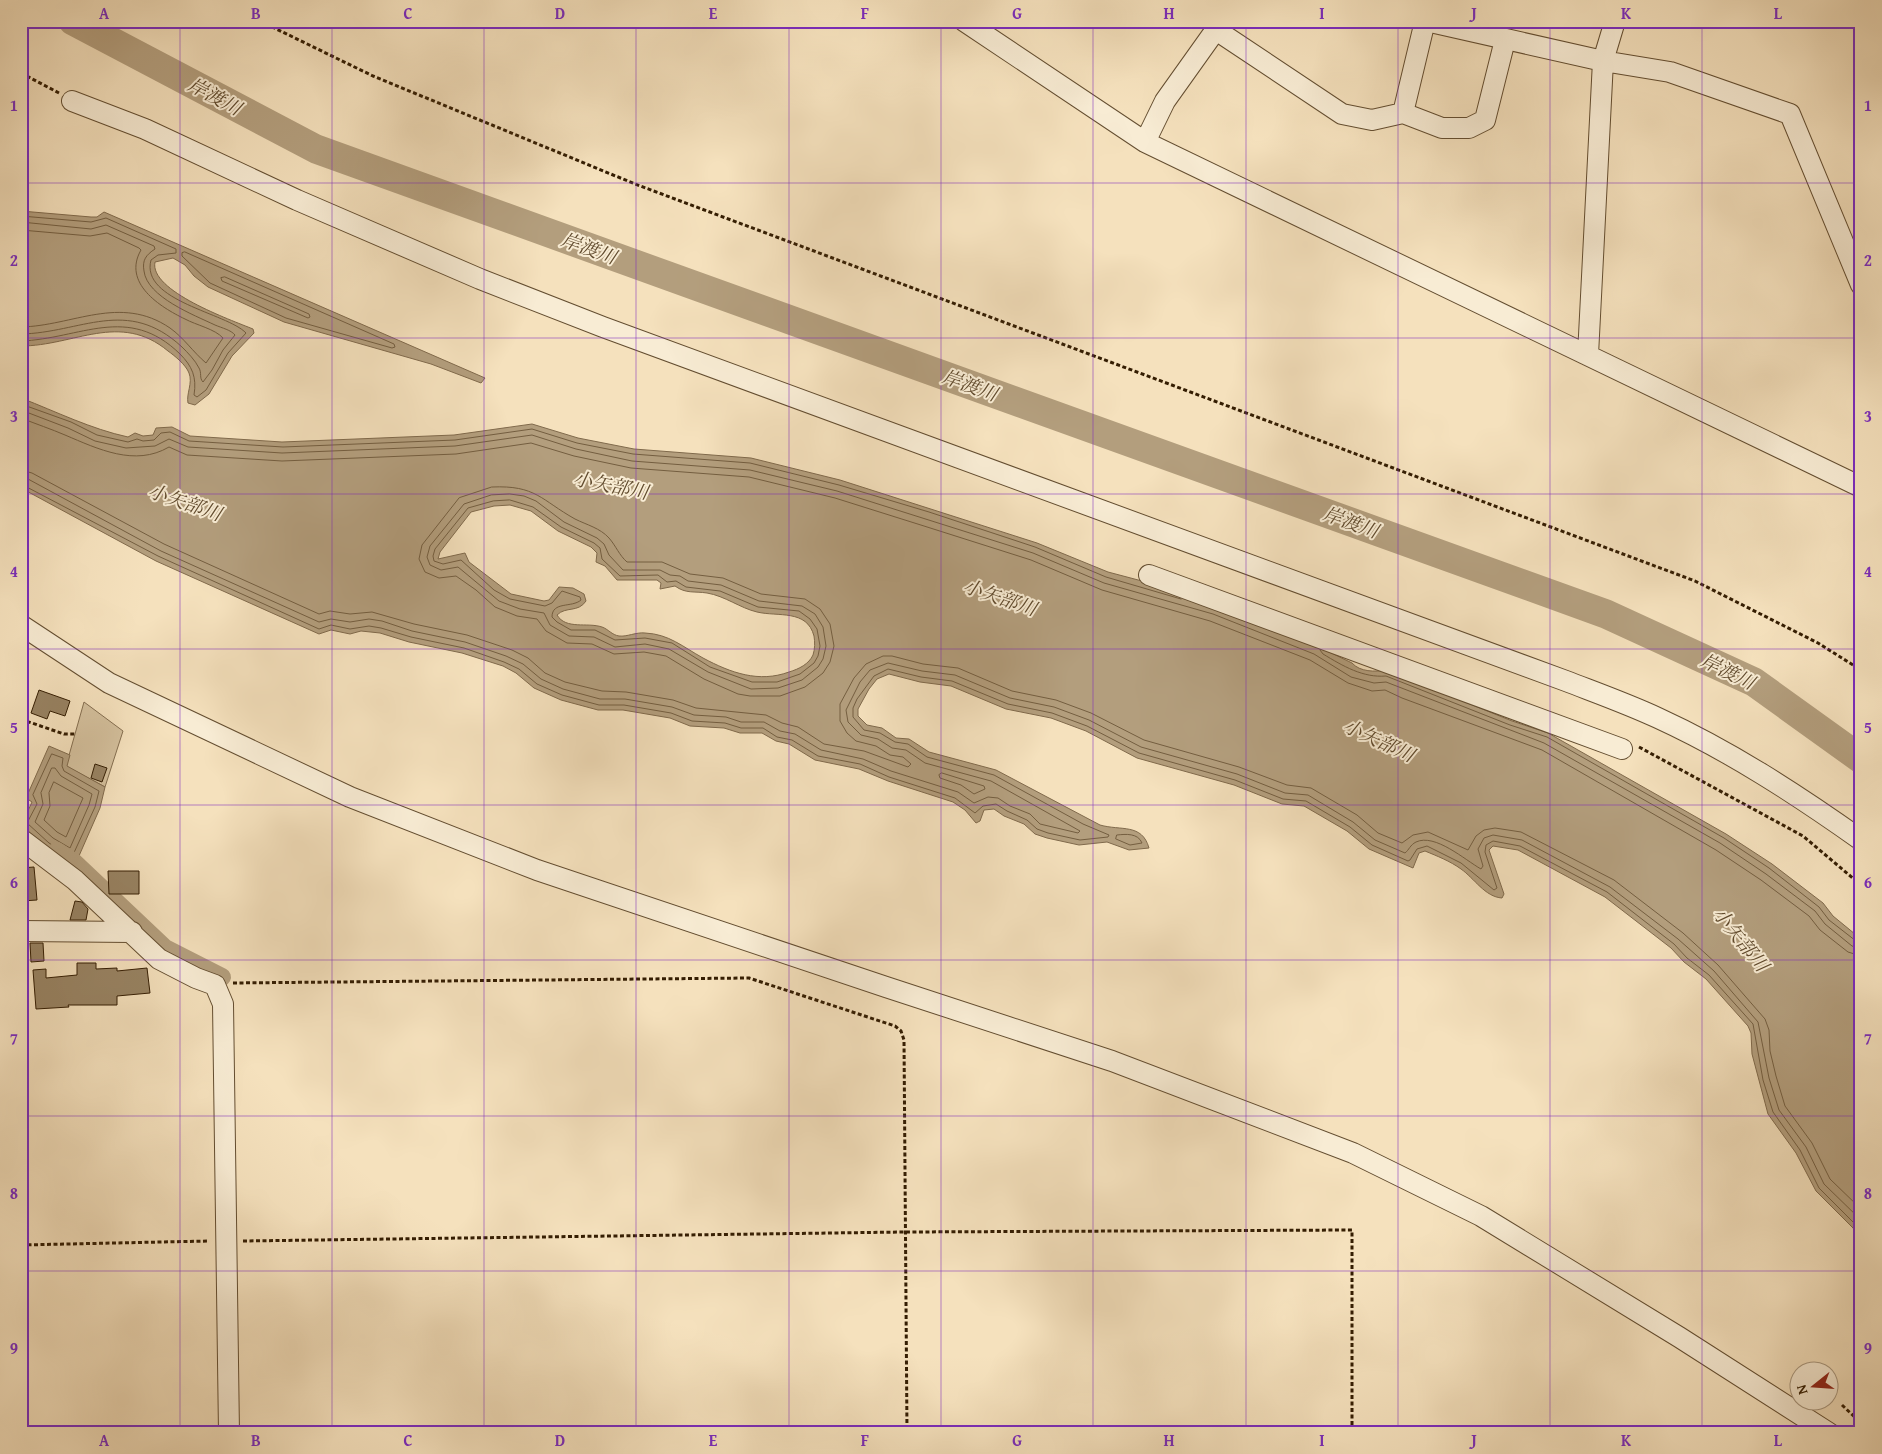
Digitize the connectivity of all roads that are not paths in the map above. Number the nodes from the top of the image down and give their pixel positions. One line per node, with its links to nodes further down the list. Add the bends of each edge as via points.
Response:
1 (964, 21): 9 (street)
2 (1425, 21): 5 (street); 8 (street)
3 (1615, 21): 6 (street)
4 (1219, 26): 8 (street, via 1342,114 1372,120); 9 (street, via 1165,101)
5 (1505, 40): 6 (street); 8 (street, via 1485,120 1469,128 1442,128)
6 (1604, 61): 10 (street, via 1670,72 1790,114); 11 (street)
7 (72, 101): 17 (street, via 146,129 297,200 594,324 1658,718 1720,749 1794,793)
8 (1403, 113)
9 (1145, 142): 11 (street)
10 (1861, 285)
11 (1588, 356): 12 (street)
12 (1861, 487)
13 (1149, 575): 15 (street)
14 (21, 626): 21 (street, via 109,683 350,797 537,870 1112,1061 1353,1153 1481,1216)
15 (1622, 749)
16 (21, 839): 19 (street, via 75,880)
17 (1861, 840)
18 (21, 931): 19 (street)
19 (132, 932): 20 (street, via 159,959 215,985 223,1004)
20 (229, 1433)
21 (1829, 1433)

